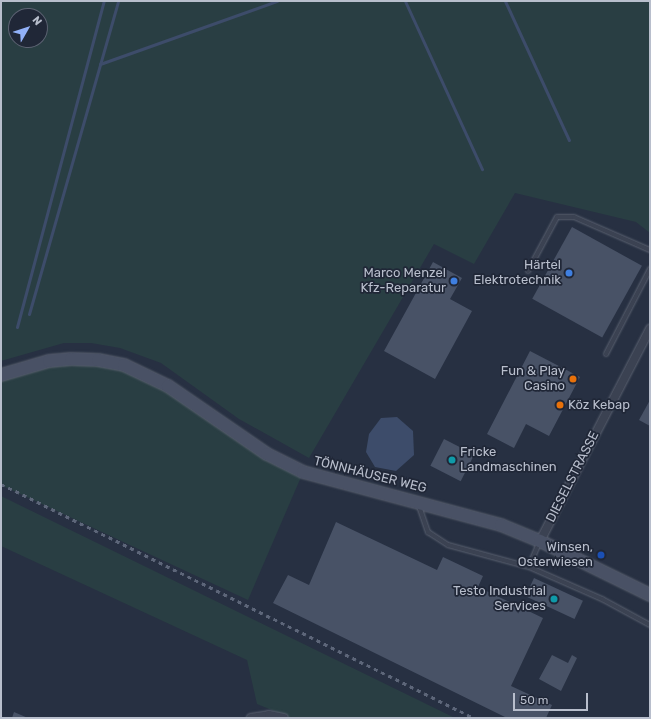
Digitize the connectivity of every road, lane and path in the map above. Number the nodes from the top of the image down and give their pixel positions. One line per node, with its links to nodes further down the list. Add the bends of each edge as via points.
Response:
1 (650, 250): 3 (lane, via 574,217 556,217)
2 (650, 269): 5 (lane)
3 (528, 272)
4 (650, 329): 8 (street, DIESELSTRASSE)
5 (606, 354)
6 (1, 375): 7 (main road, TÖNNHÄUSER WEG, via 49,361 71,359 98,360 124,365 168,386 267,454 303,472 356,488)
7 (418, 501): 8 (main road, TÖNNHÄUSER WEG, via 501,525); 9 (lane, via 428,532 448,545)
8 (540, 541): 9 (lane); 10 (main road, TÖNNHÄUSER WEG)
9 (529, 567): 11 (lane, via 602,599)
10 (650, 595)
11 (650, 624)
12 (251, 718): 13 (street, via 269,715)
13 (284, 718)

